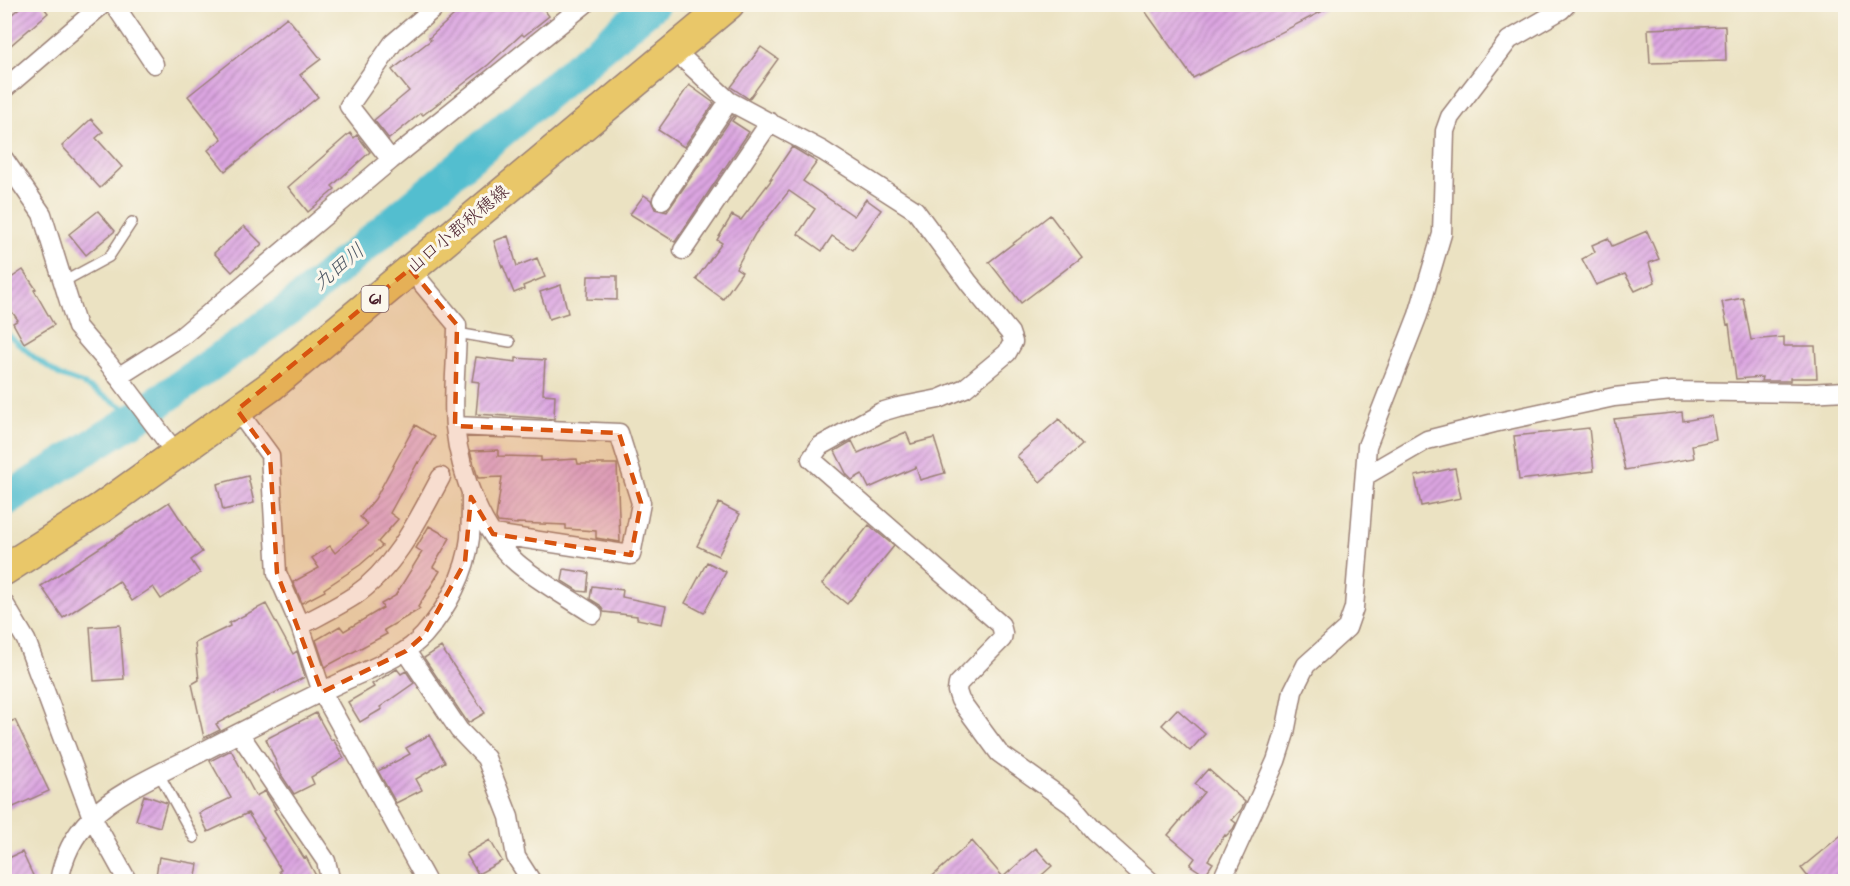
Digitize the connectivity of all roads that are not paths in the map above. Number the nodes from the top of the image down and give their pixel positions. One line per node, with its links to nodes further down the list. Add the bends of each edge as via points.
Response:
1 (103, 4): 9 (street)
2 (114, 4): 8 (street)
3 (439, 4): 13 (street, via 393,44 349,106)
4 (585, 4): 13 (street)
5 (1567, 4): 26 (street, via 1509,40 1450,117 1445,131 1442,234 1418,315 1367,446)
6 (728, 5): 7 (main road, 山口小郡秋穂線 / 61)
7 (674, 51): 10 (street); 17 (main road, 山口小郡秋穂線 / 61)
8 (154, 64)
9 (4, 89)
10 (729, 101): 11 (street); 14 (street)
11 (770, 122): 16 (street); 45 (street, via 915,210 1010,333 1013,342 1007,353 965,388 939,399 881,412 819,446 811,459 1001,626 1002,639 958,684 960,700 999,753 1072,805 1094,831)
12 (4, 159): 18 (street, via 42,214)
13 (391, 160): 21 (street)
14 (662, 200)
15 (132, 222): 18 (lane, via 109,258)
16 (683, 250)
17 (410, 269): 19 (street, via 457,325); 23 (main road, 山口小郡秋穂線 / 61)
18 (63, 282): 21 (street, via 76,327)
19 (457, 333): 20 (lane); 24 (street)
20 (510, 342)
21 (122, 382): 25 (street)
22 (1845, 391): 26 (street, via 1672,391 1614,397 1427,440)
23 (237, 410): 25 (main road, 山口小郡秋穂線 / 61); 33 (street, via 270,455 277,573)
24 (455, 426): 28 (street); 29 (street, via 619,434 641,503 631,555)
25 (170, 447): 30 (main road, 山口小郡秋穂線 / 61, via 101,508)
26 (1365, 476): 46 (street, via 1354,608 1347,628 1306,665 1293,691 1286,733 1276,761)
27 (441, 477): 33 (street, via 412,531 380,574 354,596)
28 (471, 493): 29 (street); 34 (street, via 470,539 456,585 424,635)
29 (493, 534): 32 (street, via 516,562)
30 (4, 570)
31 (4, 603): 38 (street, via 26,640)
32 (593, 614)
33 (300, 626): 35 (street)
34 (406, 651): 35 (street); 44 (street, via 459,730 486,758 509,817 516,857)
35 (322, 692): 36 (street); 43 (street)
36 (239, 733): 37 (street); 42 (street, via 326,861)
37 (159, 774): 38 (street); 39 (lane)
38 (92, 817): 40 (street, via 72,842 62,863); 41 (street)
39 (194, 838)
40 (59, 882)
41 (128, 882)
42 (331, 882)
43 (427, 882)
44 (531, 882)
45 (1151, 882)
46 (1221, 882)

